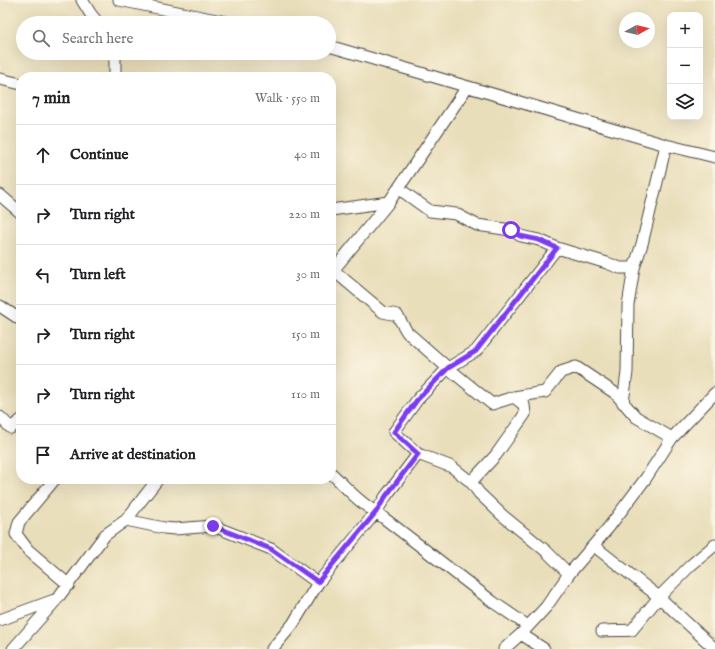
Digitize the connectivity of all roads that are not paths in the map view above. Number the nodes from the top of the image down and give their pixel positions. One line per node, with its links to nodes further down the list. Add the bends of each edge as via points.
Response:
1 (82, 0): 4 (street)
2 (119, 0): 3 (street)
3 (141, 2): 5 (street)
4 (92, 16)
5 (201, 16)
6 (336, 48): 11 (street)
7 (115, 60): 8 (street)
8 (115, 72)
9 (0, 79): 10 (street)
10 (16, 83)
11 (467, 87): 12 (street); 14 (street)
12 (666, 145): 13 (street); 21 (street)
13 (715, 157)
14 (398, 188): 16 (street); 19 (street, via 430,211 456,214 477,225 511,230 520,236 539,240)
15 (0, 195): 17 (street)
16 (388, 202): 18 (street); 20 (street)
17 (16, 209)
18 (336, 209)
19 (557, 248): 21 (street, via 620,268); 25 (street, via 476,351)
20 (336, 267)
21 (634, 268): 28 (street, via 628,305 627,372)
22 (336, 275): 25 (street, via 383,312 397,315 407,332)
23 (0, 306): 24 (street)
24 (16, 317)
25 (448, 368): 27 (street, via 492,404); 32 (street, via 417,400 394,432)
26 (715, 393): 31 (street)
27 (514, 397): 28 (street, via 545,392 561,372 576,367 615,393); 34 (street, via 524,405 525,414 496,455)
28 (623, 403): 31 (street, via 636,417)
29 (0, 417): 30 (street, via 11,428)
30 (16, 424)
31 (672, 438): 40 (street, via 646,478)
32 (418, 454): 34 (street, via 452,467); 37 (street)
33 (336, 478): 37 (street, via 364,506)
34 (470, 482): 41 (street, via 502,515 546,551)
35 (51, 484): 43 (street, via 19,522 16,534 28,550)
36 (154, 484): 38 (street)
37 (376, 512): 42 (street); 47 (street, via 493,602)
38 (126, 520): 42 (street, via 175,529 213,526 271,549); 43 (street, via 105,535)
39 (715, 545): 44 (street, via 691,564)
40 (594, 546): 41 (street); 44 (street)
41 (569, 574): 47 (street, via 546,607)
42 (318, 582): 50 (street, via 293,624)
43 (69, 585): 45 (street)
44 (658, 597): 48 (street, via 632,630); 53 (street)
45 (57, 599): 46 (street); 49 (street)
46 (0, 620)
47 (525, 630): 51 (street); 52 (street)
48 (602, 631)
49 (13, 649)
50 (272, 649)
51 (504, 649)
52 (544, 649)
53 (715, 649)

